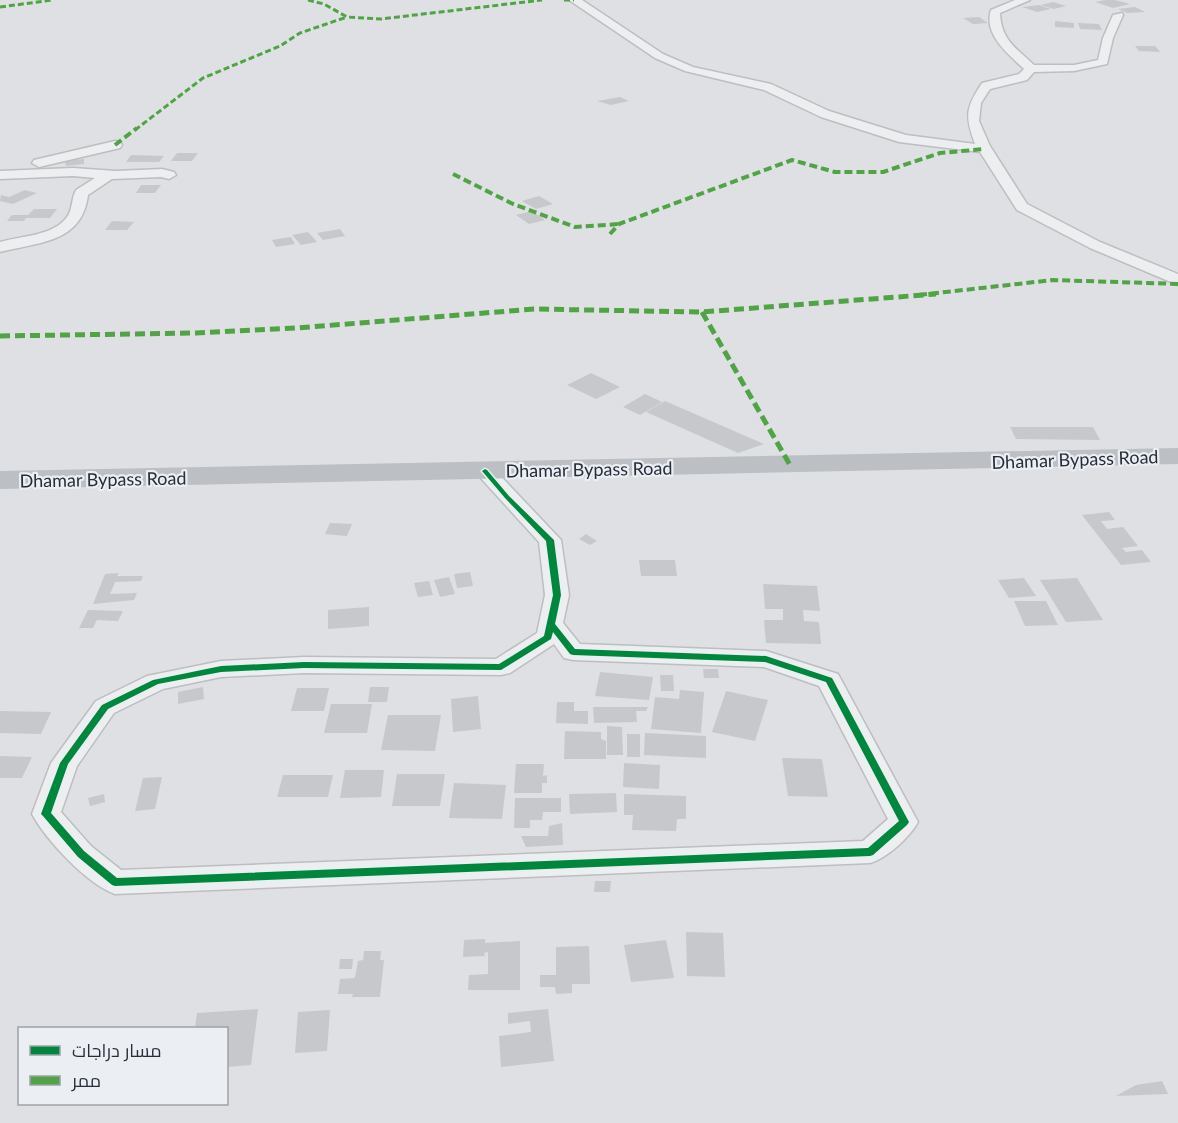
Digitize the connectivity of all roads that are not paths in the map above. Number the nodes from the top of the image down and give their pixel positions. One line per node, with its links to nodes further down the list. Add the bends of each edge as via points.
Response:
1 (577, 0): 6 (street, via 659,56 689,69 767,87 825,114 904,139)
2 (1025, 0): 4 (street, via 995,12 995,28)
3 (1118, 15): 4 (street, via 1103,62 1074,68)
4 (1030, 69): 6 (street, via 1023,77 986,86 975,103 973,120)
5 (115, 145): 7 (street)
6 (985, 149): 11 (street, via 1022,207 1095,245)
7 (0, 173): 8 (street)
8 (109, 175): 9 (street); 10 (street, via 81,194 76,220 61,231)
9 (169, 175)
10 (0, 248)
11 (1178, 280)
12 (1178, 456): 13 (main road, Dhamar Bypass Road)
13 (485, 471): 14 (main road, Dhamar Bypass Road); 15 (street, via 550,540 557,595)
14 (0, 480)
15 (551, 624): 15 (street, via 548,637 501,668 303,665 221,669 156,682 105,706 64,763 46,814 81,854 115,882 870,852 904,822 829,680 766,659 573,652)

